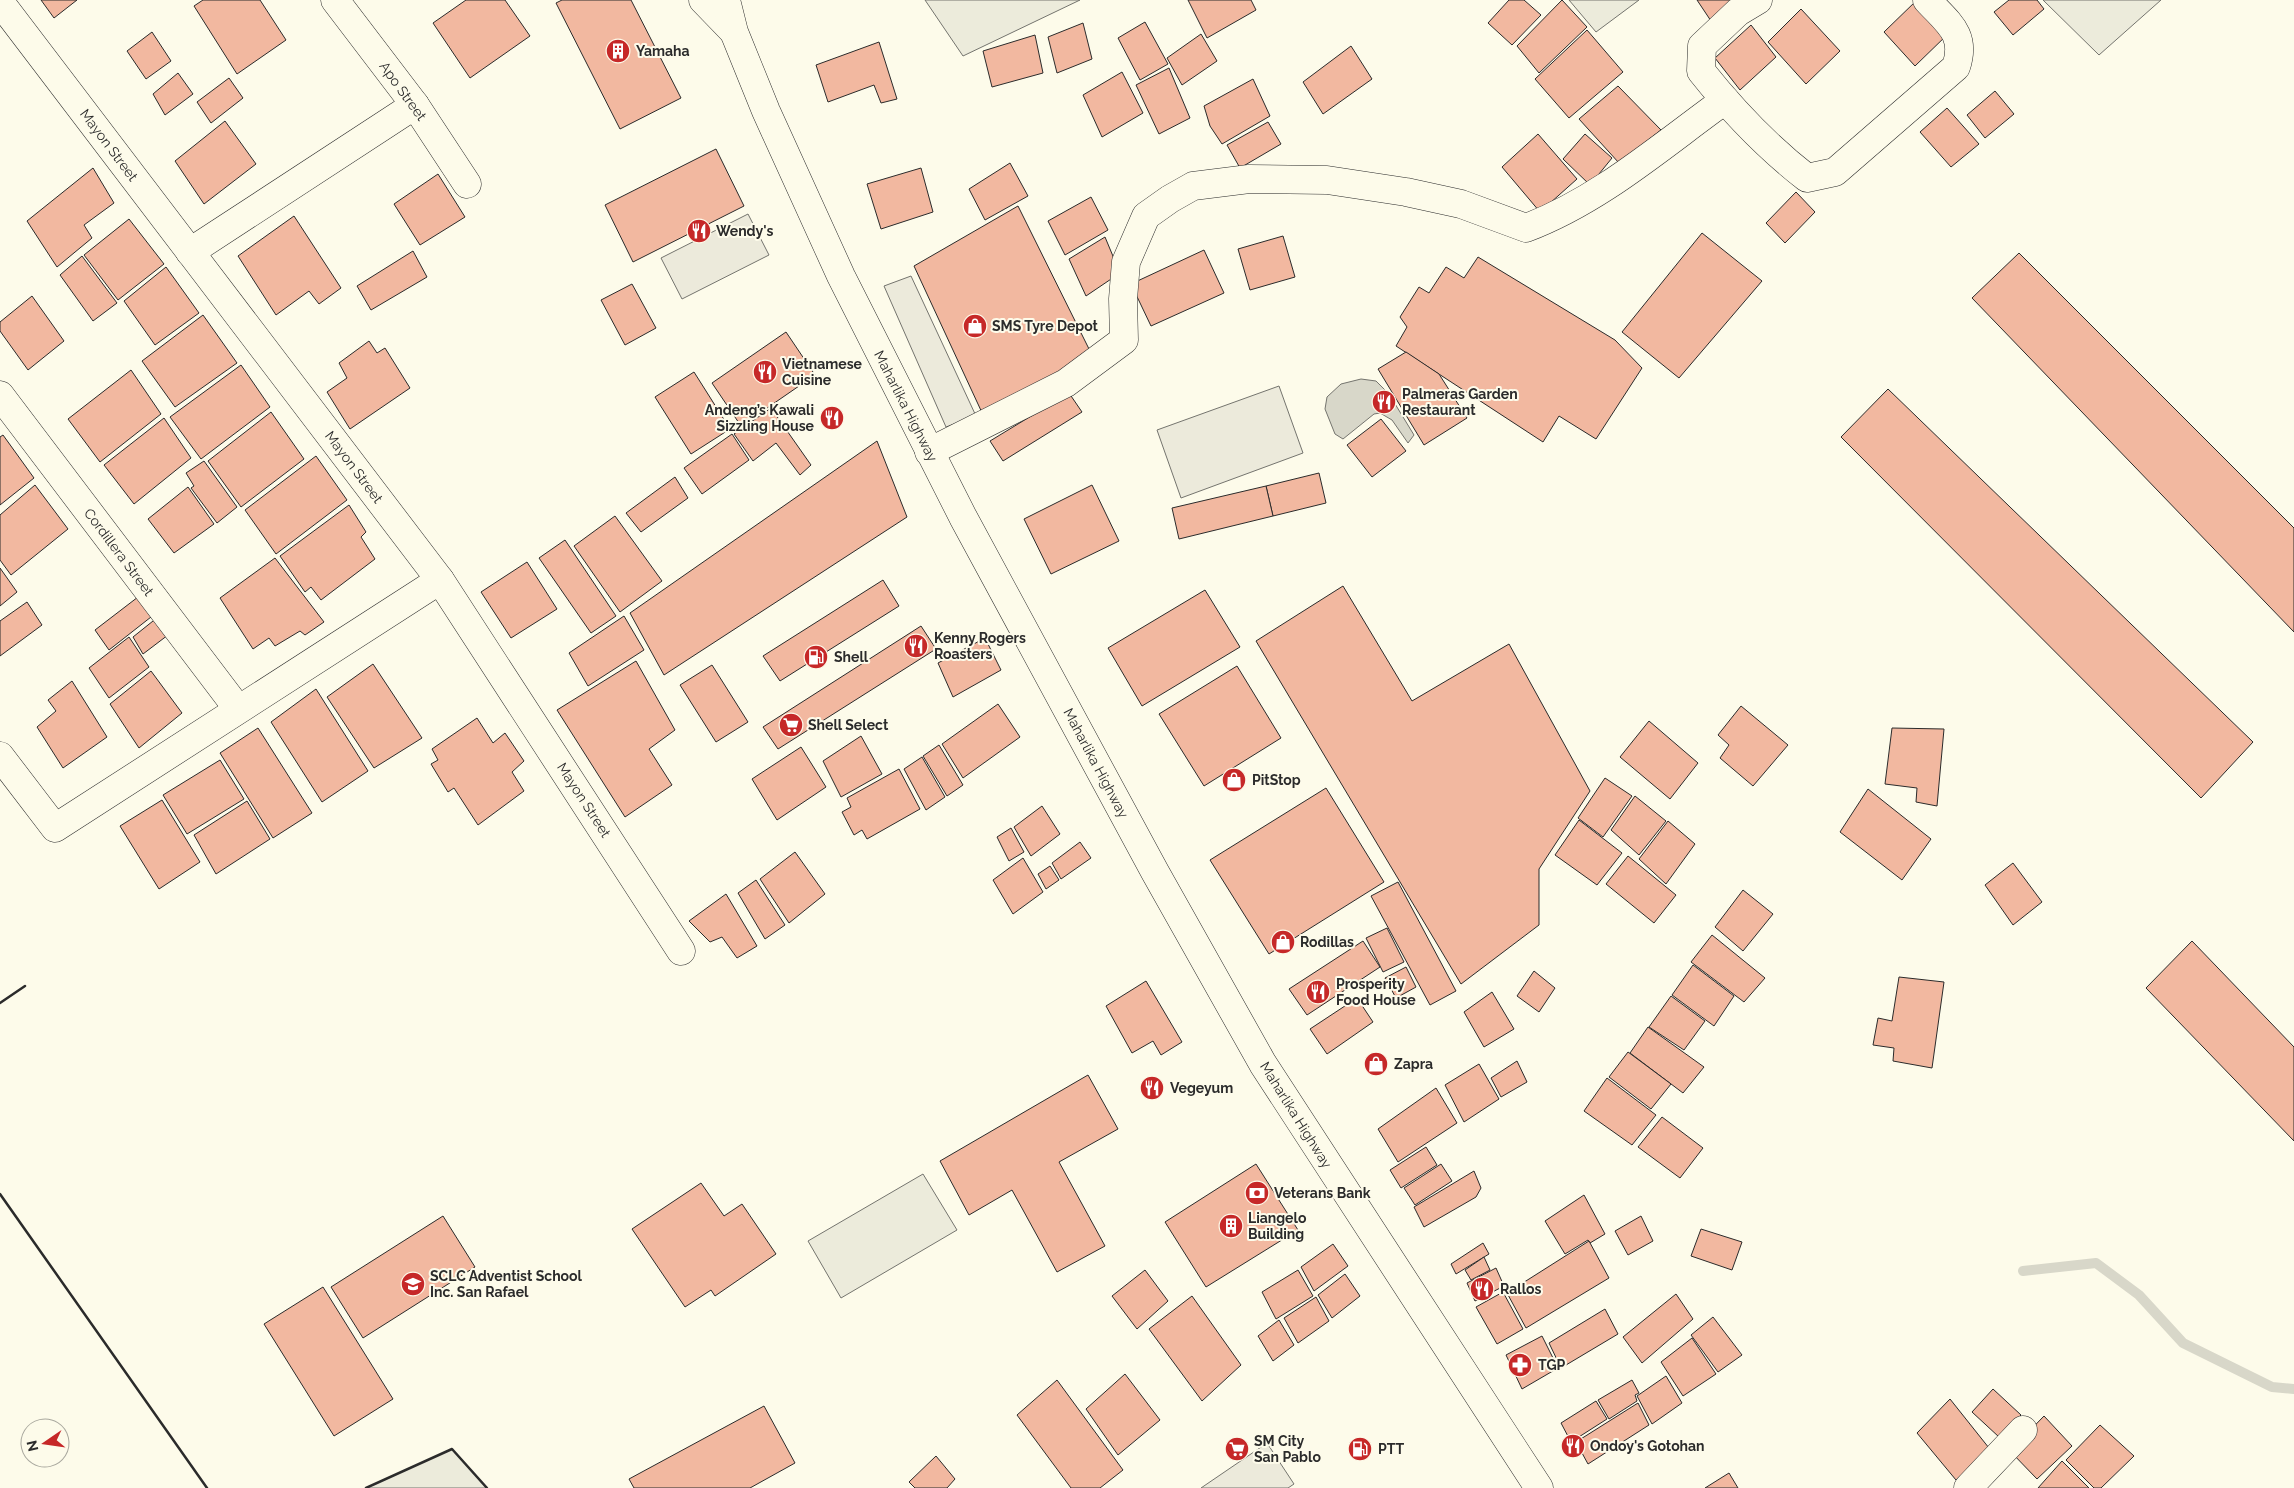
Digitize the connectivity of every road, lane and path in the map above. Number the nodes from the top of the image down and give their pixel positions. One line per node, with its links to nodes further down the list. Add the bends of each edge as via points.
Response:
1 (335, 0): 9 (street, Apo Street)
2 (703, 0): 7 (street)
3 (726, 0): 7 (street, Maharlika Highway)
4 (1758, 0): 8 (street, via 1738,12 1702,46 1701,71)
5 (1927, 0): 8 (street, via 1957,33 1960,46 1956,67 1835,172 1807,178 1782,159)
6 (0, 2): 11 (street, Mayon Street)
7 (734, 32): 13 (street, Maharlika Highway, via 810,210)
8 (1725, 100): 13 (street, via 1585,201 1526,228 1461,204 1327,180 1249,179 1193,186 1146,216 1126,262 1124,340 1066,383)
9 (415, 105): 10 (street, Apo Street); 11 (street)
10 (467, 184)
11 (190, 252): 14 (street, Mayon Street)
12 (0, 395): 15 (street, Cordillera Street)
13 (929, 452): 19 (street, Maharlika Highway, via 1150,863 1263,1064)
14 (440, 580): 15 (street); 17 (street, Mayon Street)
15 (238, 709): 16 (street, via 55,828)
16 (0, 756)
17 (681, 951)
18 (2023, 1430): 20 (street)
19 (1538, 1488)
20 (1968, 1488)

